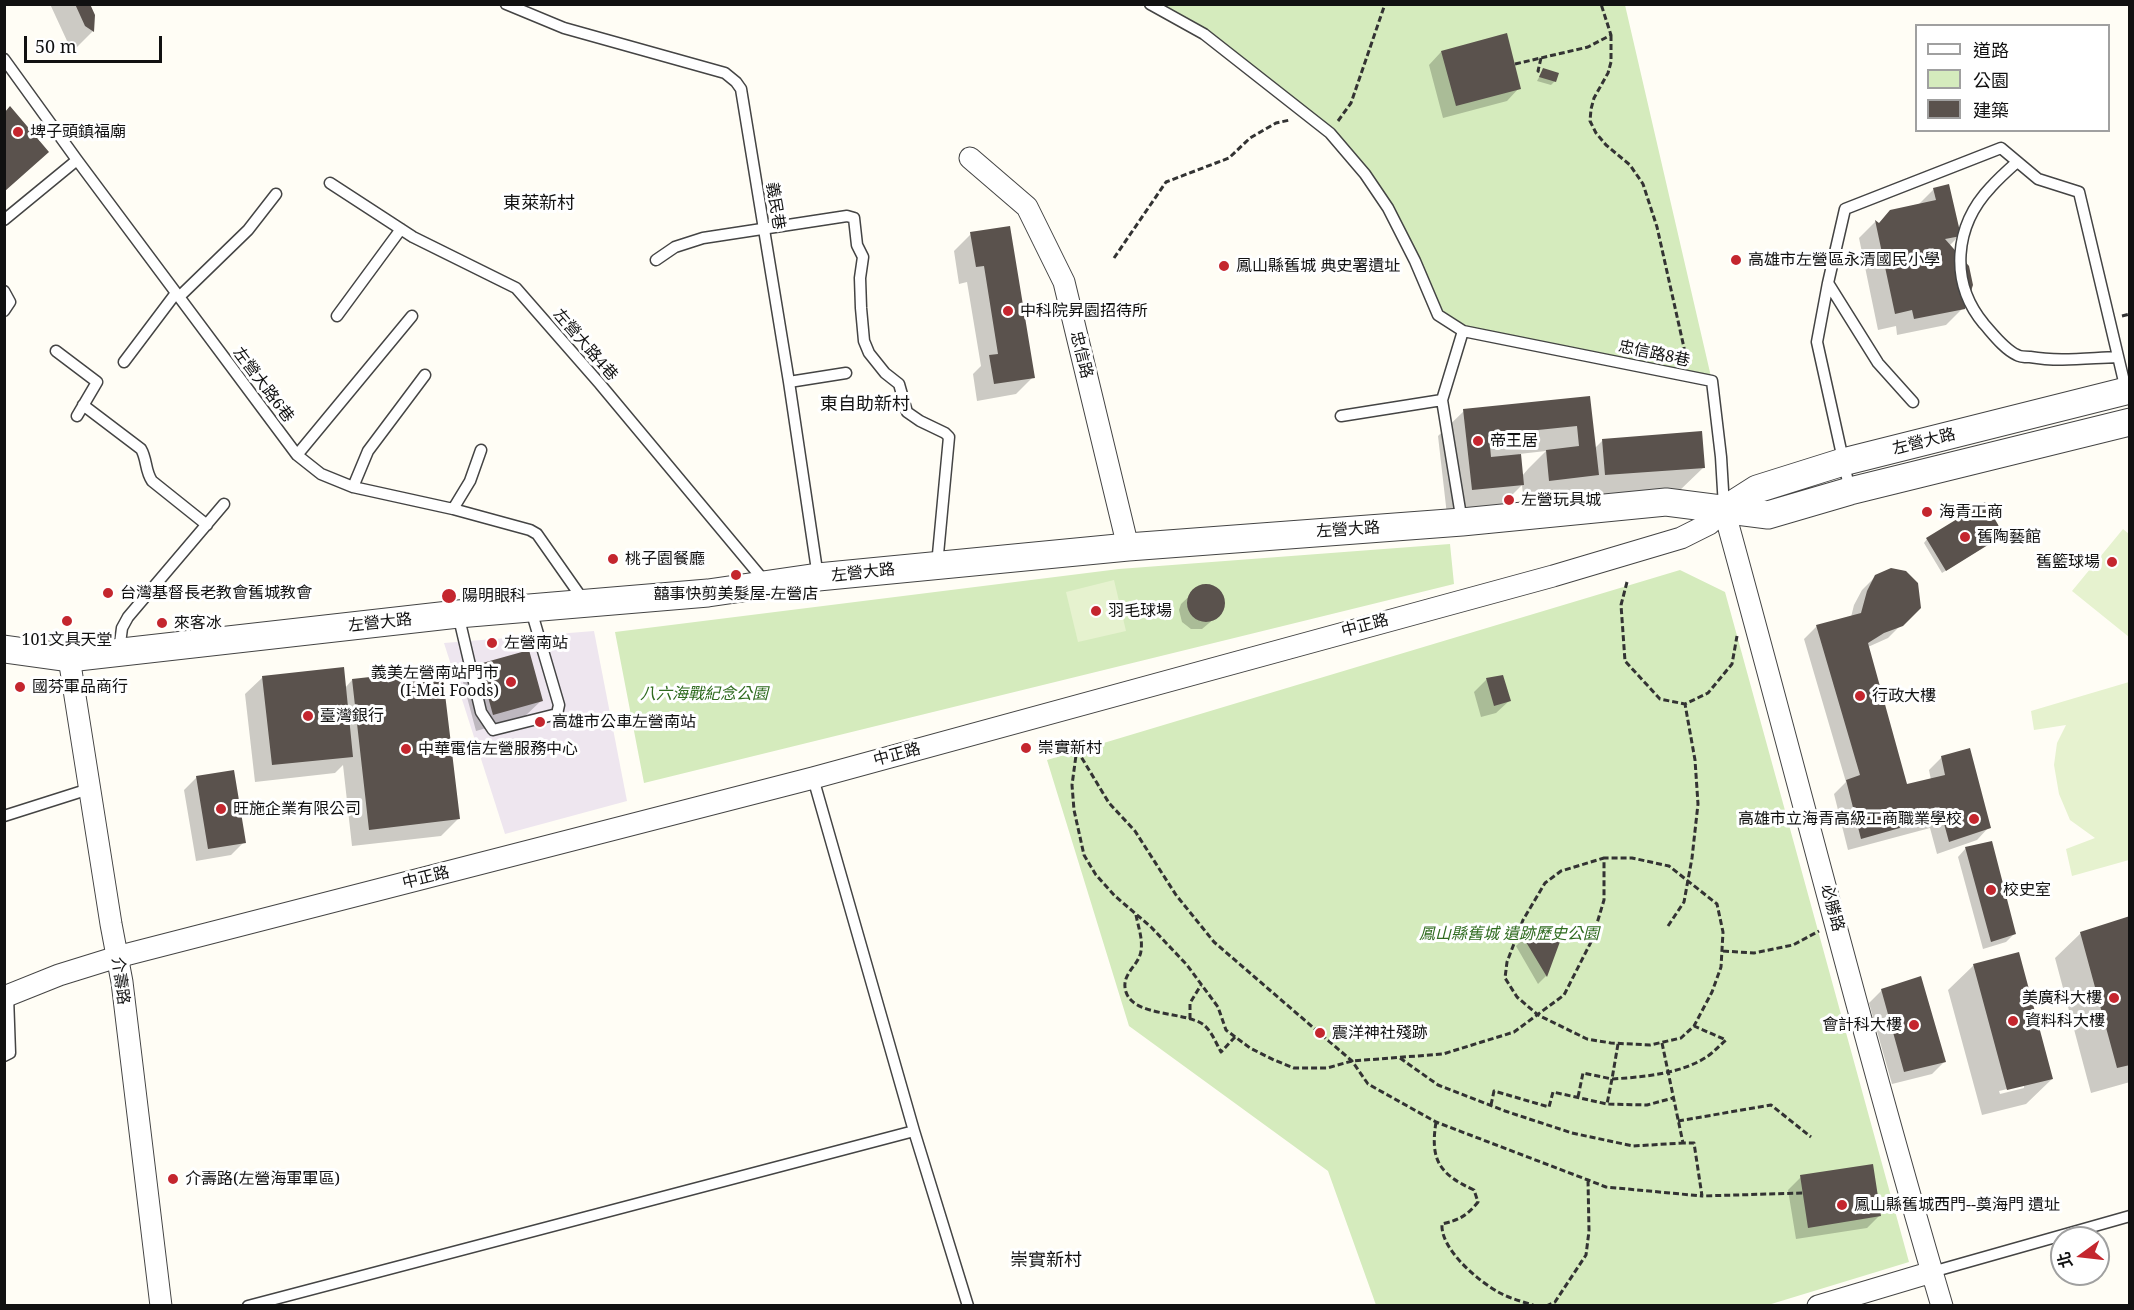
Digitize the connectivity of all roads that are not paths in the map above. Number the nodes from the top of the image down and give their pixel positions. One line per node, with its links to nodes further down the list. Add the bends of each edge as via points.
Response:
1 (506, 4): 11 (lane, 義民巷, via 564,28 731,77 741,89)
2 (1150, 4): 19 (lane, 忠信路8巷, via 1204,34 1330,133 1388,208 1438,315)
3 (4, 59): 5 (lane, 左營大路6巷)
4 (970, 158): 43 (street, 忠信路, via 1027,207 1064,282)
5 (77, 160): 9 (lane); 15 (lane, 左營大路6巷)
6 (2017, 162): 13 (lane, via 2001,148 1845,209); 21 (lane, via 2038,179 2079,192); 21 (lane, via 1989,188 1965,231 1959,262 1974,312 2017,355 2050,360)
7 (330, 183): 10 (lane, 左營大路4巷)
8 (276, 194): 15 (lane, via 248,230)
9 (4, 220)
10 (401, 229): 17 (lane); 46 (lane, 左營大路4巷, via 516,288)
11 (764, 229): 12 (lane, via 703,238 675,247); 25 (lane, 義民巷); 44 (lane, via 854,218 856,245 862,256 861,308 869,353 899,384 907,412 949,437)
12 (656, 260)
13 (1828, 283): 28 (lane, via 1878,363); 35 (lane, via 1817,342)
14 (4, 291): 16 (lane, via 10,302)
15 (177, 295): 22 (lane); 34 (lane, 左營大路6巷)
16 (4, 310)
17 (337, 316)
18 (412, 316): 34 (lane)
19 (1462, 331): 27 (lane); 40 (lane, 忠信路8巷, via 1712,381)
20 (56, 351): 29 (lane, via 98,382)
21 (2117, 357): 26 (lane)
22 (124, 362)
23 (846, 373): 25 (lane)
24 (425, 375): 36 (lane, via 368,451)
25 (789, 382): 45 (lane, 義民巷)
26 (2129, 393): 35 (street, 左營大路)
27 (1442, 400): 31 (lane); 41 (lane)
28 (1913, 402)
29 (83, 405): 30 (lane); 42 (lane, via 141,449 152,481)
30 (77, 416)
31 (1341, 416)
32 (2130, 422): 37 (street, 左營大路)
33 (481, 450): 39 (lane, via 470,481)
34 (297, 455): 36 (lane, 左營大路6巷, via 321,474)
35 (1843, 462): 37 (lane); 40 (street, 左營大路, via 1757,489)
36 (353, 487): 39 (lane, 左營大路6巷)
37 (1850, 491): 40 (street, 左營大路, via 1768,515)
38 (224, 504): 42 (lane)
39 (453, 509): 47 (lane, 左營大路6巷, via 537,534)
40 (1724, 510): 41 (street, 左營大路, via 1666,502); 53 (street, 中正路, via 1695,532 1552,576); 61 (street, 必勝路, via 1891,1134)
41 (1462, 522): 43 (street, 左營大路)
42 (207, 525): 51 (lane, via 128,617 122,628)
43 (1128, 547): 44 (street, 左營大路)
44 (937, 566): 45 (street, 左營大路)
45 (818, 577): 46 (street, 左營大路)
46 (769, 586): 47 (street, 左營大路)
47 (585, 604): 48 (street, 左營大路)
48 (531, 608): 49 (street, 左營大路); 49 (lane, via 559,705 557,714 493,730 481,712)
49 (458, 614): 51 (street, 左營大路)
50 (4, 649): 52 (street, 左營大路)
51 (119, 652): 52 (street, 左營大路)
52 (69, 658): 54 (street, 介壽路)
53 (813, 778): 56 (street, 中正路); 59 (lane)
54 (89, 789): 55 (lane); 56 (street, 介壽路)
55 (4, 816)
56 (117, 957): 57 (street, 中正路); 62 (street, 介壽路)
57 (6, 996): 58 (lane, via 10,1053)
58 (4, 1056)
59 (914, 1131): 63 (lane); 64 (lane)
60 (2130, 1216): 61 (lane)
61 (1932, 1272): 65 (street); 66 (street, 必勝路)
62 (160, 1305)
63 (248, 1305)
64 (968, 1305)
65 (1818, 1305)
66 (1942, 1305)

